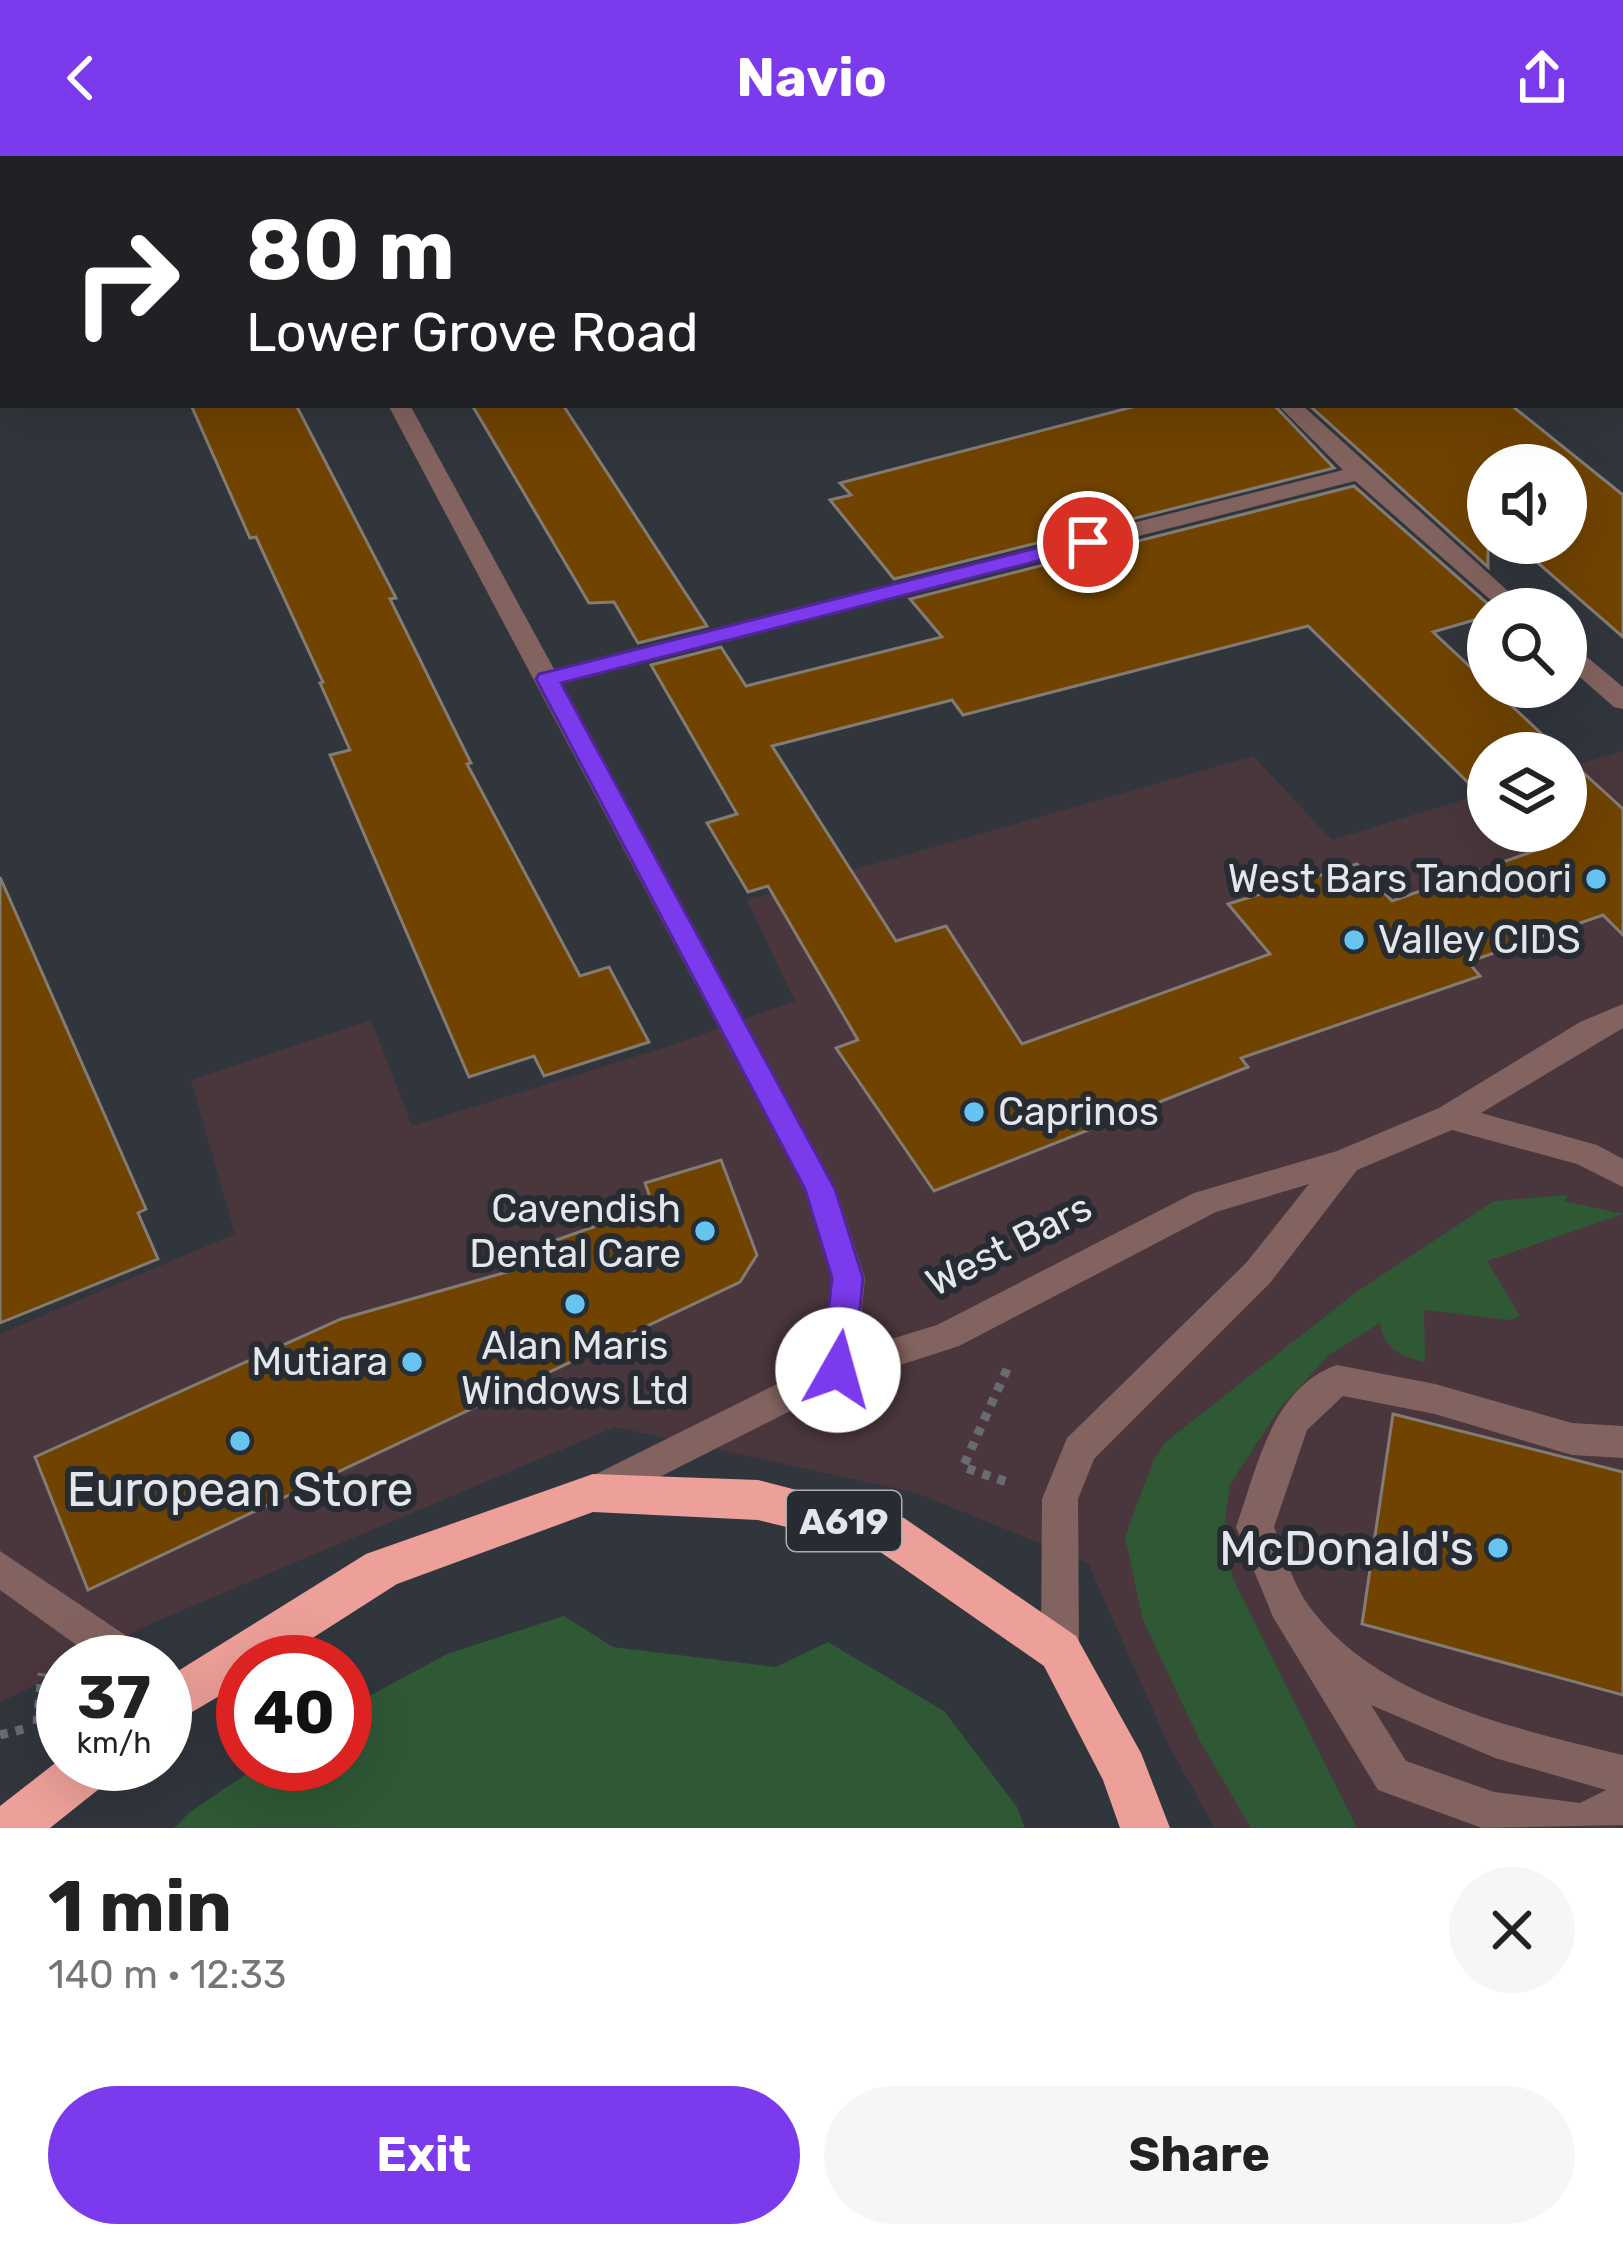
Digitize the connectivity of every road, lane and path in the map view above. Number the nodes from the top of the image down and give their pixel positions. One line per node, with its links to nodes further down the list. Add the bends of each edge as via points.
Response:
1 (401, 408): 6 (street)
2 (1291, 408): 3 (street)
3 (1359, 473): 4 (street); 6 (street)
4 (1492, 588)
5 (1587, 670): 7 (street)
6 (548, 679): 13 (street, via 820,1189 848,1278)
7 (1623, 701)
8 (1623, 1015): 9 (street, West Bars)
9 (1450, 1117): 10 (street, West Bars); 11 (street, via 1586,1154)
10 (1346, 1161): 12 (street, West Bars, via 1206,1202); 16 (street, West Bars, via 1258,1274 1080,1449)
11 (1623, 1174)
12 (989, 1314): 13 (street, West Bars, via 947,1336); 16 (path, via 1018,1346 964,1467)
13 (838, 1370): 15 (street, West Bars)
14 (1623, 1442): 18 (street, via 1571,1438 1337,1380 1292,1421 1255,1527)
15 (592, 1493): 21 (highway, West Bars / A619, via 758,1500 888,1532); 22 (highway, West Bars / A619, via 382,1569)
16 (1060, 1499): 21 (street, West Bars)
17 (0, 1568): 19 (street)
18 (1300, 1626): 24 (street, via 1376,1690 1531,1752); 26 (street, via 1392,1776 1493,1812 1582,1824)
19 (86, 1630): 20 (street); 23 (path, via 44,1655 37,1726)
20 (93, 1635)
21 (1060, 1651): 28 (highway, West Bars / A619, via 1124,1770)
22 (192, 1681)
23 (0, 1735)
24 (1623, 1775)
25 (58, 1791): 27 (highway)
26 (1623, 1803)
27 (11, 1828)
28 (1145, 1828)

